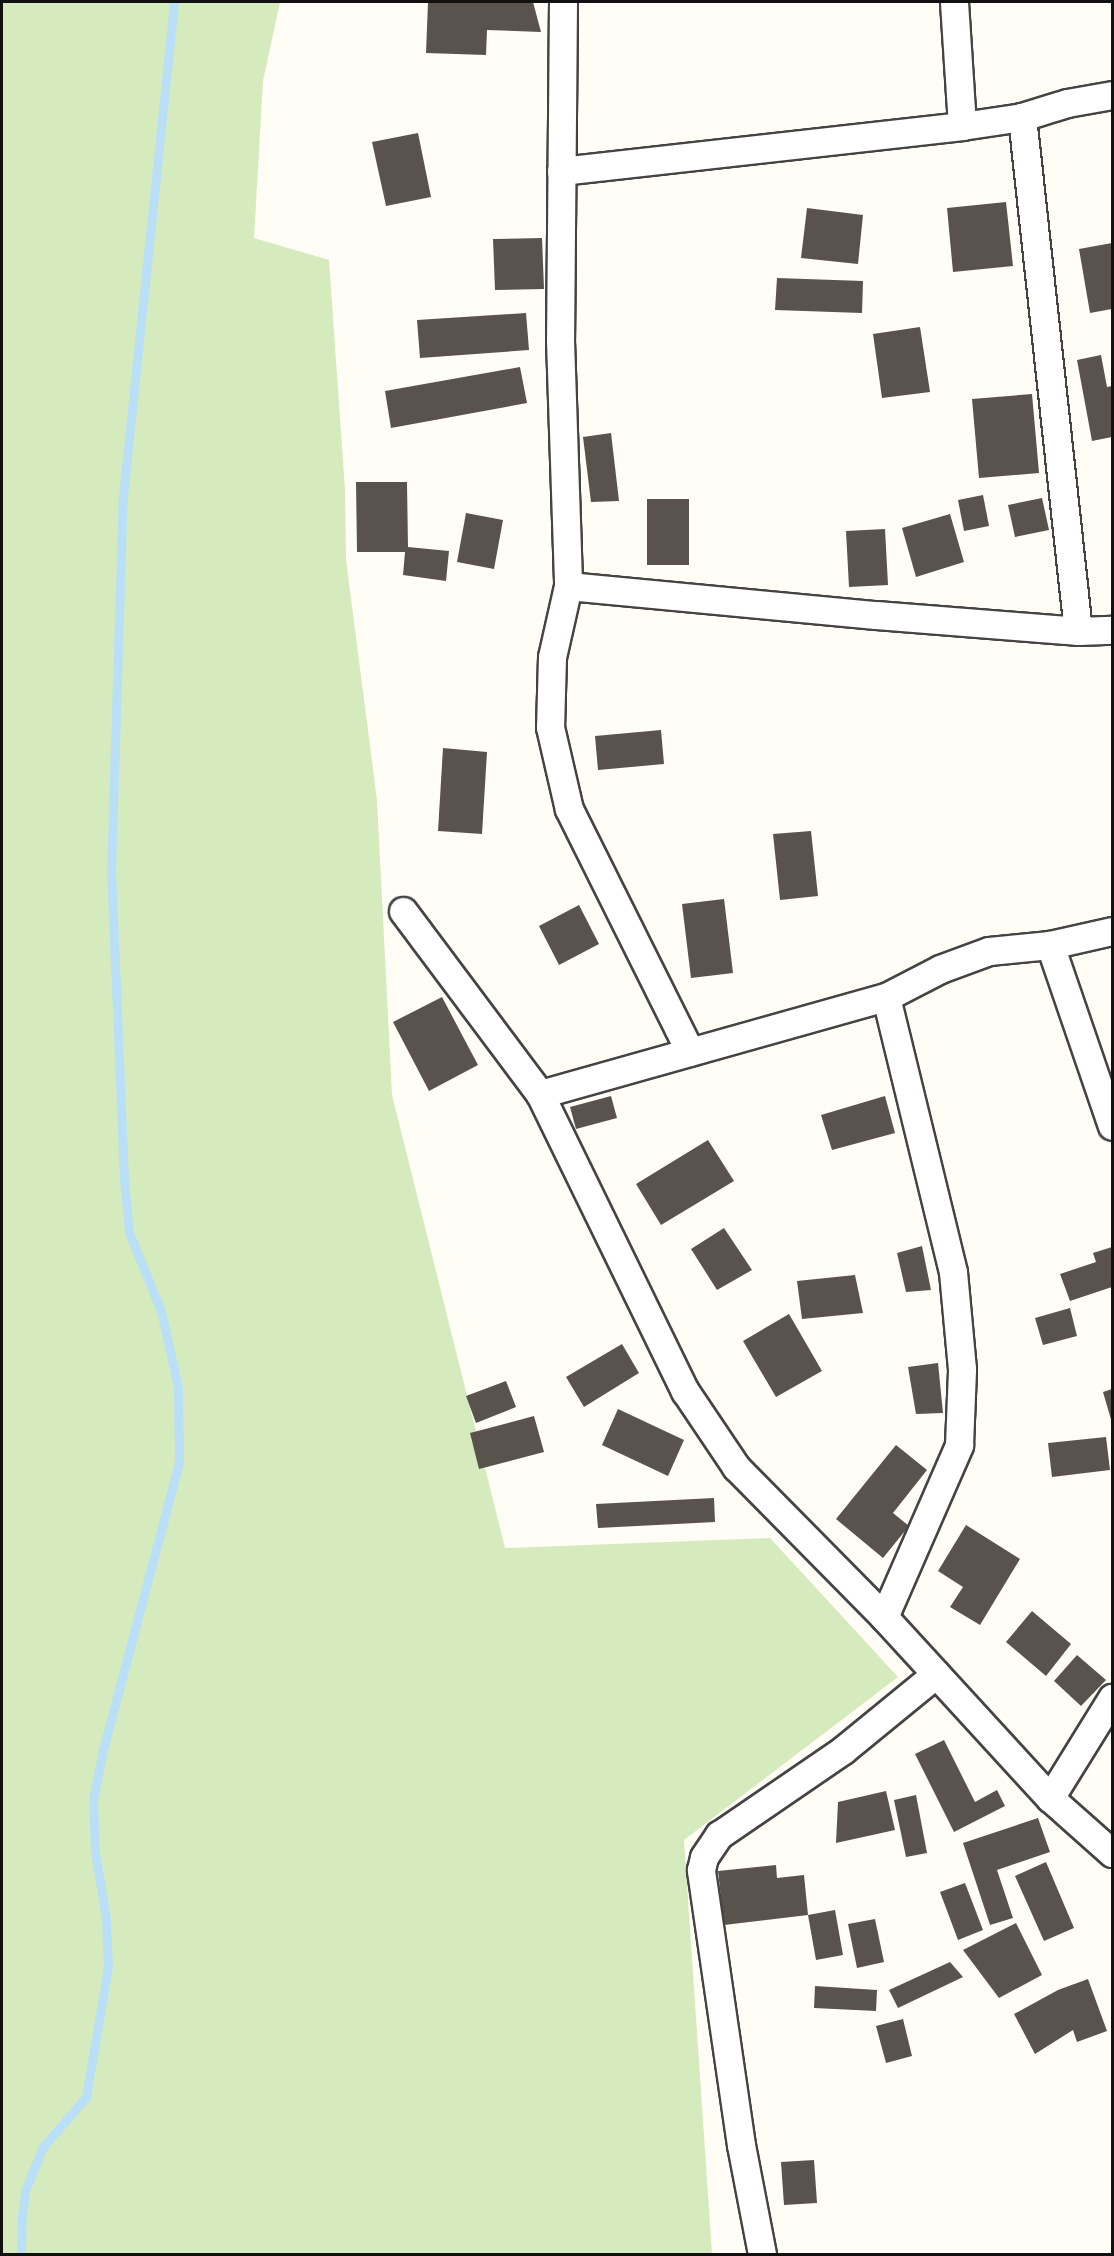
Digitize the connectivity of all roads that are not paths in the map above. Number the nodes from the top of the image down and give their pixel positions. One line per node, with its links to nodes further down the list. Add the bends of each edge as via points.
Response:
1 (563, 2): 6 (street)
2 (954, 2): 5 (street)
3 (1113, 95): 4 (street, via 1067,103)
4 (1022, 117): 5 (street); 9 (street)
5 (962, 126): 6 (street)
6 (561, 171): 7 (street, via 560,340)
7 (568, 586): 9 (street); 14 (street, via 552,657 550,727 569,809)
8 (1113, 630): 9 (street)
9 (1078, 631)
10 (403, 911): 15 (street)
11 (1113, 931): 12 (street)
12 (1050, 945): 13 (street, via 988,951 940,969); 16 (street)
13 (886, 997): 14 (street); 17 (street, via 953,1272 962,1369 959,1445)
14 (690, 1052): 15 (street)
15 (540, 1094): 17 (street, via 685,1391 736,1467)
16 (1113, 1126)
17 (884, 1617): 18 (street)
18 (936, 1674): 20 (street); 22 (street, via 843,1750 720,1835 704,1857 701,1870 741,2145)
19 (1113, 1698): 20 (street)
20 (1050, 1798): 21 (street)
21 (1113, 1853)
22 (762, 2254)

